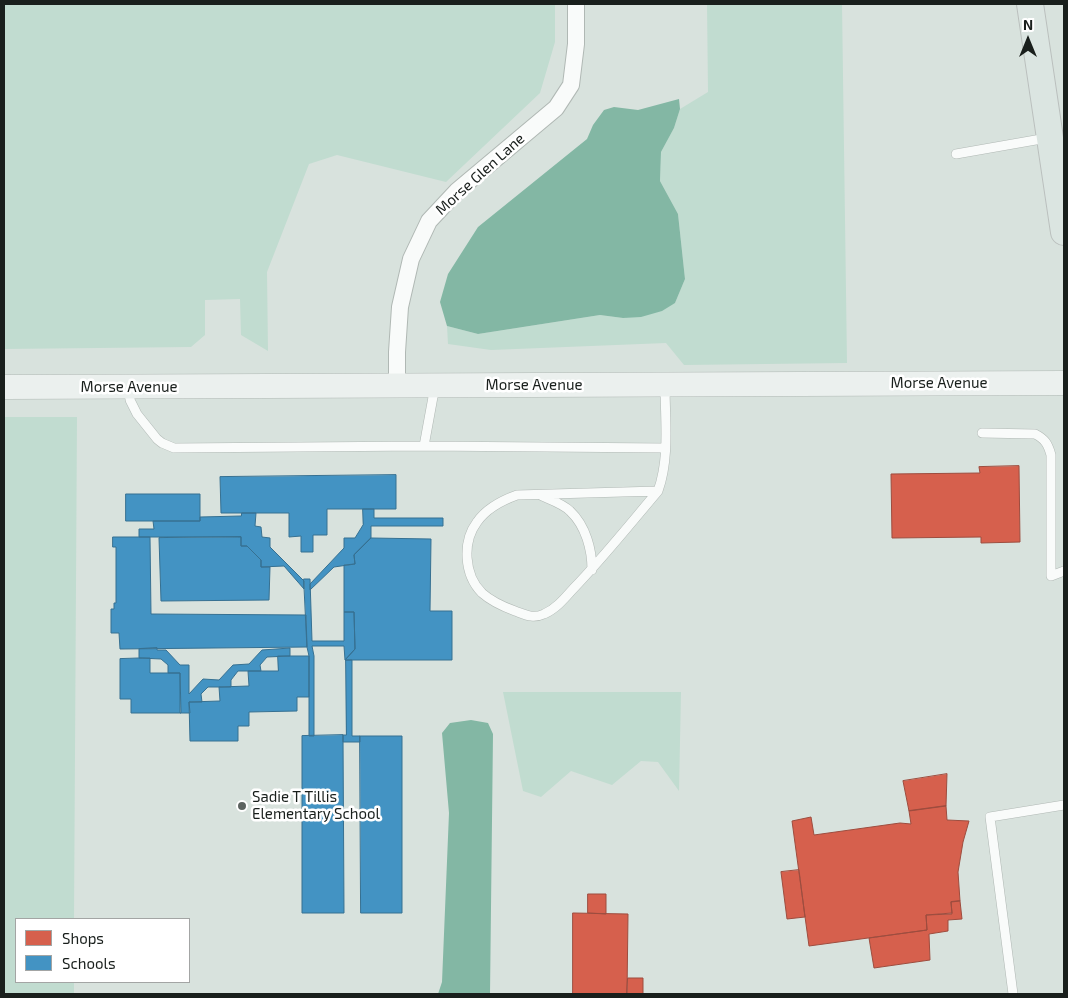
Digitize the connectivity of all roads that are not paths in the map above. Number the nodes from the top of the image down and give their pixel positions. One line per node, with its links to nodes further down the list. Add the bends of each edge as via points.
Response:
1 (576, 4): 9 (street, Morse Glen Lane, via 571,85 556,108 440,209 429,221 411,259 400,307)
2 (1030, 4): 3 (main road)
3 (1050, 138): 4 (lane); 5 (main road)
4 (956, 154)
5 (1064, 232)
6 (1064, 383): 7 (street, Morse Avenue)
7 (665, 384): 8 (street, Morse Avenue); 14 (lane)
8 (435, 385): 9 (street, Morse Avenue); 13 (lane)
9 (397, 386): 11 (street, Morse Avenue)
10 (4, 387): 11 (street, Morse Avenue)
11 (129, 387): 13 (lane, via 132,406 137,414 157,439 174,448)
12 (982, 433): 19 (lane, via 1036,434 1049,446)
13 (424, 446): 14 (lane)
14 (664, 448): 15 (lane)
15 (658, 491): 16 (lane); 17 (lane)
16 (538, 494): 17 (lane, via 564,506 578,520 586,537); 17 (lane, via 518,495 498,503 473,528 468,546 469,568 480,590 505,608 536,617 550,612)
17 (592, 570)
18 (1064, 570): 19 (lane)
19 (1051, 576): 20 (lane)
20 (1064, 579)
21 (1064, 805): 22 (lane, via 990,817)
22 (1013, 994)

